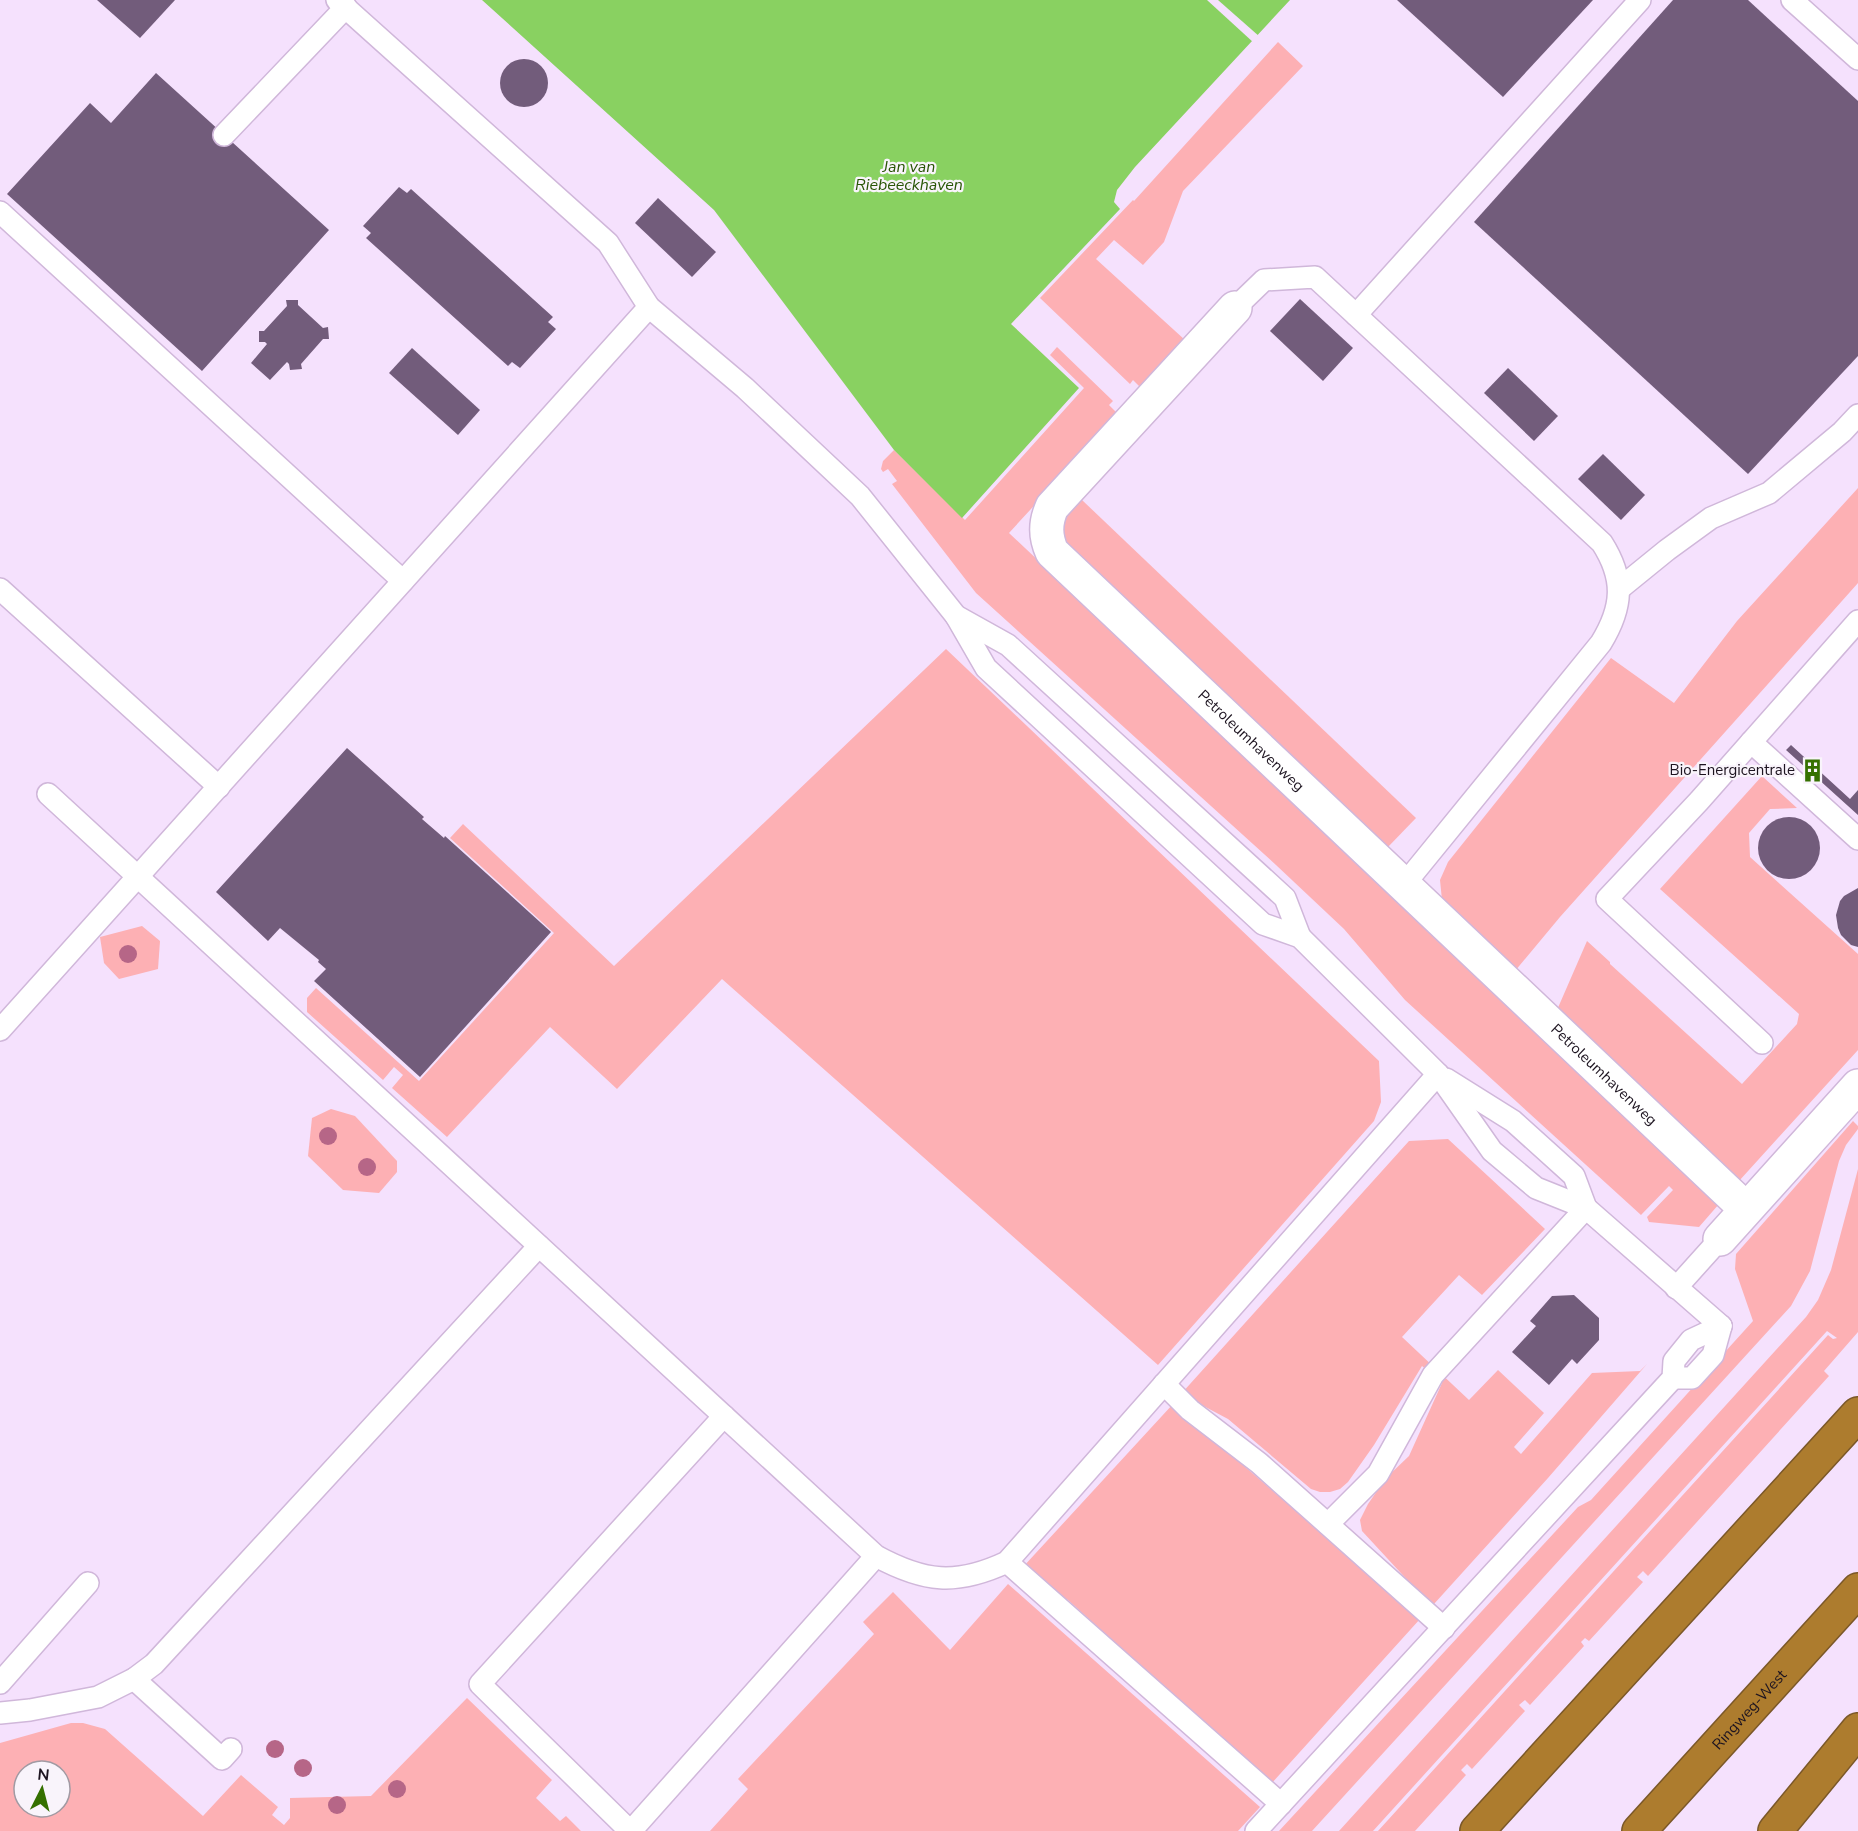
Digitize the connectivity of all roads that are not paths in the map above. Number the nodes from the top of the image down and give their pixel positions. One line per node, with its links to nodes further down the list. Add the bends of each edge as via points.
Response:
1 (1640, 0): 9 (lane)
2 (1792, 0): 4 (lane)
3 (342, 3): 5 (lane); 7 (lane, via 608,243)
4 (1858, 59)
5 (224, 135)
6 (0, 213): 11 (lane)
7 (649, 307): 11 (lane); 14 (lane, via 745,388 860,496)
8 (1235, 308): 9 (lane, Petroleumhavenweg, via 1264,279 1315,277); 21 (street, Petroleumhavenweg, via 1052,507 1047,518 1047,542 1060,561)
9 (1356, 315): 13 (lane, via 1602,543 1611,557)
10 (1858, 414): 13 (lane, via 1769,493 1711,518)
11 (403, 580): 17 (lane)
12 (0, 589): 17 (lane)
13 (1619, 589): 21 (lane, via 1612,626 1601,643)
14 (956, 616): 22 (lane, via 986,668 1263,924); 22 (lane, via 1008,645 1285,897)
15 (1858, 621): 16 (lane)
16 (1751, 742): 19 (lane); 24 (lane, via 1607,899)
17 (219, 787): 20 (lane)
18 (48, 794): 20 (lane)
19 (1858, 839)
20 (138, 876): 23 (lane); 30 (lane)
21 (1402, 886): 28 (street, Petroleumhavenweg)
22 (1300, 938): 25 (lane)
23 (0, 1030)
24 (1762, 1043)
25 (1438, 1074): 27 (lane, via 1513,1121 1574,1176); 27 (lane, via 1492,1151 1536,1188); 32 (lane)
26 (1858, 1086): 28 (street)
27 (1586, 1208): 31 (lane); 35 (lane, via 1433,1376 1378,1474)
28 (1746, 1209): 29 (street)
29 (1720, 1239): 31 (lane)
30 (539, 1246): 34 (lane); 41 (lane, via 171,1646)
31 (1676, 1288): 40 (lane, via 1721,1326 1713,1355 1692,1378 1672,1378)
32 (1164, 1384): 35 (lane); 37 (lane)
33 (1858, 1414): 50 (highway)
34 (724, 1416): 36 (lane); 48 (lane, via 480,1684)
35 (1328, 1524): 40 (lane)
36 (876, 1556): 37 (lane, via 920,1576 946,1578 967,1577); 48 (lane)
37 (1006, 1562): 47 (lane)
38 (88, 1583): 42 (lane)
39 (1858, 1590): 51 (highway, Ringweg-West)
40 (1443, 1628): 47 (lane)
41 (134, 1679): 43 (lane, via 98,1697 30,1710); 45 (lane, via 222,1759)
42 (0, 1683)
43 (1, 1708)
44 (1858, 1731): 52 (highway)
45 (231, 1749)
46 (1858, 1755): 53 (highway)
47 (1281, 1804): 49 (lane)
48 (631, 1831)
49 (1256, 1831)
50 (1477, 1831)
51 (1639, 1831)
52 (1775, 1831)
53 (1782, 1831)

